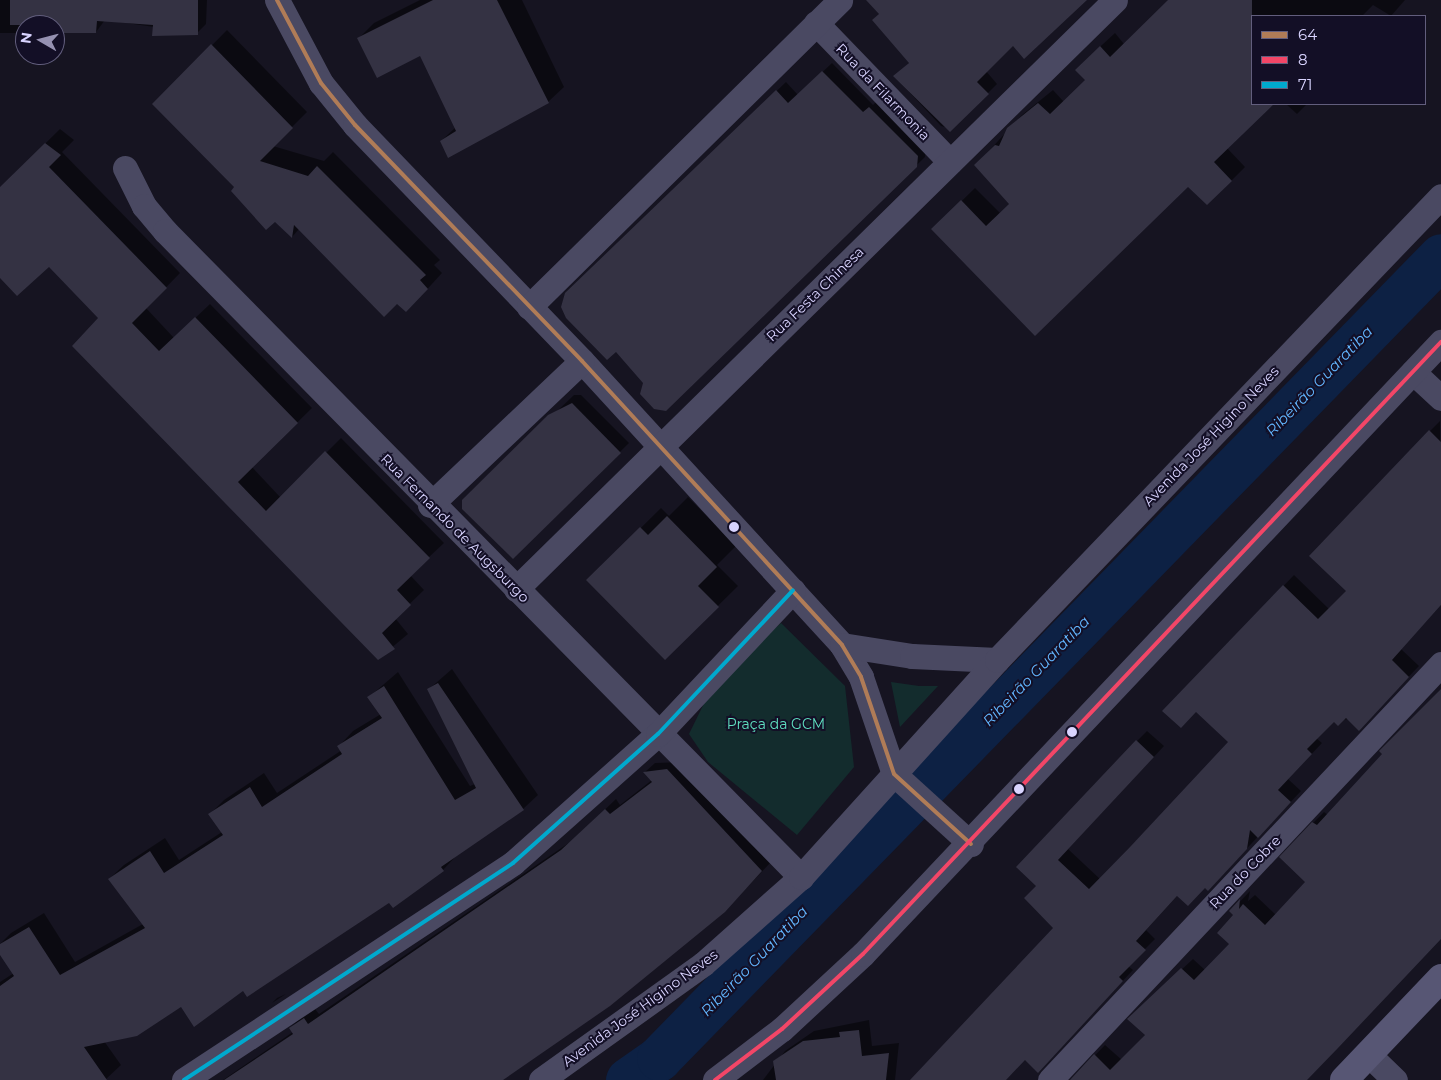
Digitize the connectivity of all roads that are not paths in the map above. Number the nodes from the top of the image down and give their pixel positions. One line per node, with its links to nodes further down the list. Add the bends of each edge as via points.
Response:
1 (277, 0): 8 (street, via 321,84 355,125)
2 (840, 0): 4 (street)
3 (1115, 0): 5 (street, Rua Festa Chinesa)
4 (816, 23): 5 (street, Rua da Filarmonia); 8 (street)
5 (950, 162): 13 (street, Rua Festa Chinesa)
6 (124, 168): 14 (street, Rua Fernando de Augsburgo, via 144,206 165,231)
7 (1441, 196): 18 (street, Avenida José Higino Neves)
8 (529, 307): 10 (street)
9 (1441, 342): 11 (street)
10 (582, 361): 13 (street); 14 (street)
11 (1413, 372): 12 (street); 22 (street)
12 (1441, 398)
13 (660, 447): 15 (street, Rua Festa Chinesa); 16 (street)
14 (430, 504): 15 (street, Rua Fernando de Augsburgo)
15 (516, 589): 20 (street, Rua Fernando de Augsburgo)
16 (793, 590): 17 (street); 20 (street)
17 (842, 645): 18 (street, via 912,656); 21 (street, via 862,677)
18 (997, 660): 21 (street, Avenida José Higino Neves)
19 (1441, 664): 29 (street, Rua do Cobre)
20 (658, 734): 23 (street, Rua Fernando de Augsburgo); 26 (street, via 513,863)
21 (894, 774): 22 (street); 23 (street, Avenida José Higino Neves)
22 (971, 844): 28 (street, via 848,968 782,1029)
23 (801, 877): 27 (street, Avenida José Higino Neves, via 703,964)
24 (1441, 978): 25 (street)
25 (1369, 1055): 30 (street); 31 (street)
26 (184, 1080)
27 (541, 1080)
28 (715, 1080)
29 (1050, 1080)
30 (1344, 1080)
31 (1395, 1080)

